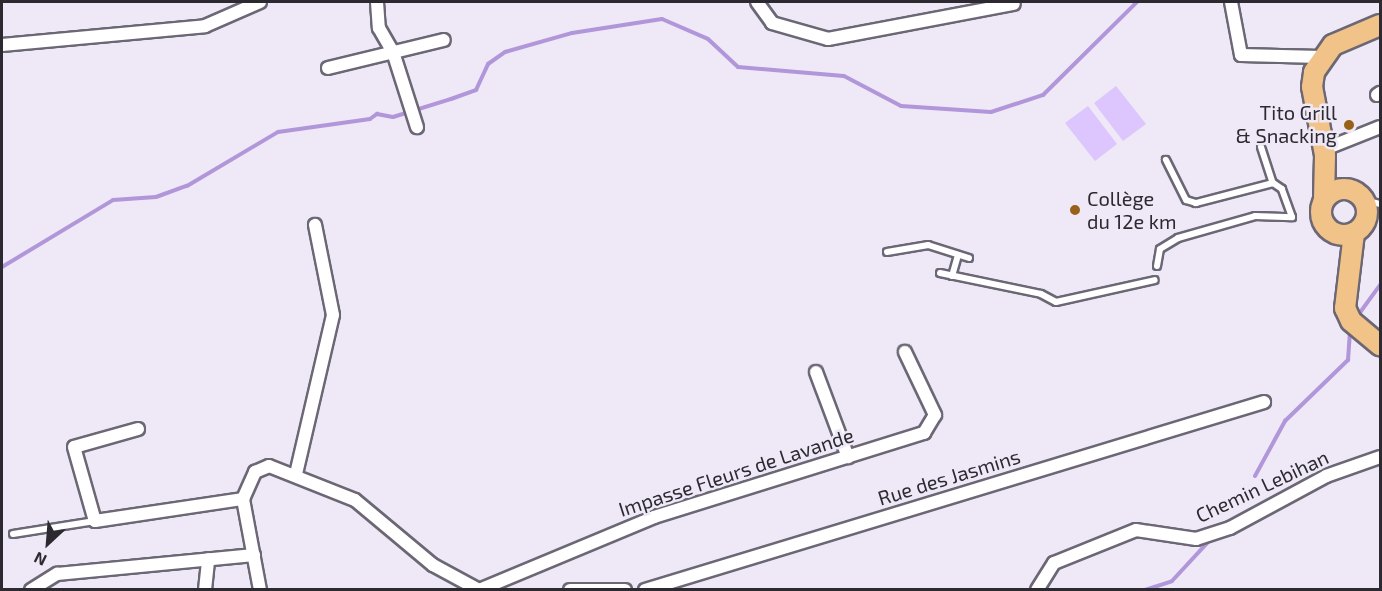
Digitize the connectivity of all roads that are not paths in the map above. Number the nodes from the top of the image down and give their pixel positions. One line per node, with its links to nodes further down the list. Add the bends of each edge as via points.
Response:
1 (260, 2): 8 (street, via 205,26)
2 (377, 2): 9 (street, via 379,28)
3 (757, 2): 5 (street, via 772,23 828,39)
4 (1232, 2): 10 (street, via 1240,55)
5 (1014, 4)
6 (1380, 25): 10 (main road, via 1333,45)
7 (444, 40): 9 (street)
8 (2, 45)
9 (393, 52): 11 (street); 12 (street)
10 (1321, 57): 15 (main road, via 1312,87)
11 (328, 68)
12 (415, 122)
13 (1380, 127): 15 (street)
14 (1261, 147): 17 (lane)
15 (1325, 152): 18 (main road); 19 (main road)
16 (1166, 159): 17 (lane, via 1179,194 1196,203)
17 (1273, 183): 25 (lane, via 1282,189 1292,217 1255,216 1178,238 1161,249)
18 (1364, 198): 19 (main road, via 1335,191); 21 (main road, via 1365,222)
19 (1324, 200): 21 (main road, via 1322,220)
20 (315, 225): 36 (street, via 333,315)
21 (1346, 234): 29 (main road, via 1345,308 1362,331)
22 (887, 252): 23 (lane, via 928,245)
23 (958, 255): 24 (lane); 27 (lane)
24 (969, 258)
25 (1157, 266)
26 (940, 273): 27 (lane)
27 (952, 276): 28 (lane, via 1041,294 1056,302)
28 (1155, 279)
29 (1380, 345)
30 (905, 352): 34 (street, Impasse Fleurs de Lavande, via 935,415 930,428)
31 (816, 372): 34 (street)
32 (1264, 402): 48 (street, Rue des Jasmins)
33 (138, 429): 38 (street, via 74,447)
34 (848, 457): 45 (street, Impasse Fleurs de Lavande, via 654,517)
35 (1380, 457): 49 (street, Chemin Lebihan, via 1326,476 1230,528 1196,539 1136,530 1053,564)
36 (296, 474): 37 (street, via 269,466 255,472); 45 (street, via 355,500 433,565)
37 (243, 499): 38 (street); 40 (street)
38 (95, 521): 39 (lane)
39 (13, 534)
40 (254, 555): 41 (street); 44 (street)
41 (207, 559): 42 (street, via 57,574); 43 (street)
42 (31, 590)
43 (205, 590)
44 (260, 590)
45 (479, 590)
46 (570, 590): 47 (street)
47 (625, 590)
48 (645, 590)
49 (1037, 590)

